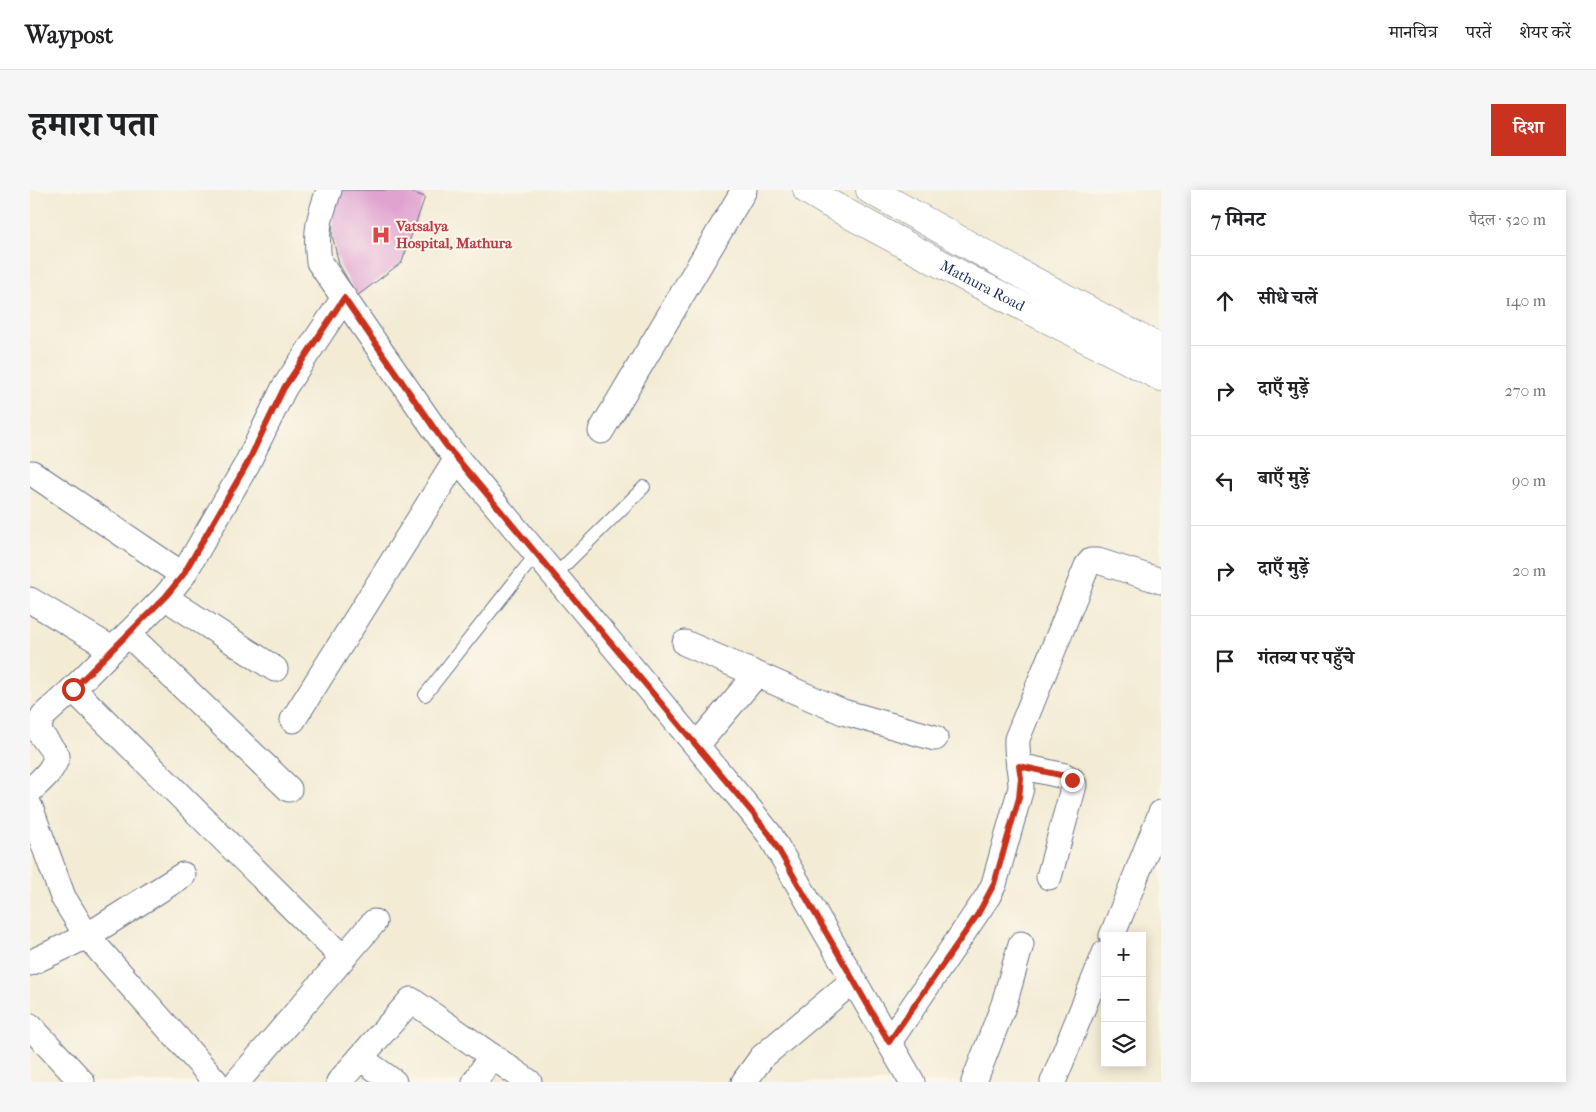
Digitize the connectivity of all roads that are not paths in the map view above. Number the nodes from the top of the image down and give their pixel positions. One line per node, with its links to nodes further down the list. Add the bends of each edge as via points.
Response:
1 (329, 190): 5 (street, via 316,240 319,262)
2 (744, 190): 8 (street)
3 (807, 190): 7 (main road, Mathura Road, via 965,277)
4 (870, 190): 6 (main road, Mathura Road)
5 (344, 298): 9 (street); 13 (street, via 284,388 247,464)
6 (1161, 349)
7 (1161, 377)
8 (601, 431)
9 (457, 459): 12 (street); 24 (street)
10 (32, 473): 13 (street)
11 (644, 486): 14 (lane)
12 (537, 553): 14 (street); 23 (lane)
13 (183, 575): 16 (street)
14 (555, 575): 26 (street)
15 (1161, 581): 27 (street, via 1098,561 1091,561 1087,566 1017,739)
16 (166, 596): 18 (street); 20 (street)
17 (30, 600): 18 (street)
18 (120, 641): 22 (street); 28 (street)
19 (685, 643): 21 (street)
20 (275, 669)
21 (756, 675): 25 (street, via 843,712); 26 (street)
22 (73, 689): 29 (street, via 43,716 39,725 40,733 57,756 49,772); 38 (street)
23 (425, 695)
24 (293, 720)
25 (935, 738)
26 (697, 745): 41 (street, via 770,835)
27 (1019, 766): 33 (street, via 1065,776 1072,780 1074,786); 43 (street, via 1019,798 994,884 978,914)
28 (289, 789)
29 (30, 791)
30 (30, 807): 36 (street, via 63,897)
31 (1161, 813): 35 (street)
32 (183, 875): 36 (street)
33 (1049, 877)
34 (374, 922): 38 (street)
35 (1114, 932)
36 (87, 936): 39 (street); 47 (street)
37 (1021, 944): 55 (street, via 1004,1004)
38 (343, 958): 48 (street)
39 (30, 963)
40 (1101, 963): 56 (street)
41 (854, 980): 43 (street); 53 (street, via 762,1057)
42 (30, 1026): 46 (street)
43 (889, 1042): 54 (street)
44 (491, 1056): 45 (street, via 411,1000); 51 (street); 52 (street)
45 (360, 1058): 49 (street); 50 (street)
46 (82, 1082)
47 (216, 1082)
48 (237, 1082)
49 (339, 1082)
50 (394, 1082)
51 (475, 1082)
52 (529, 1082)
53 (744, 1082)
54 (912, 1082)
55 (974, 1082)
56 (1053, 1082)

